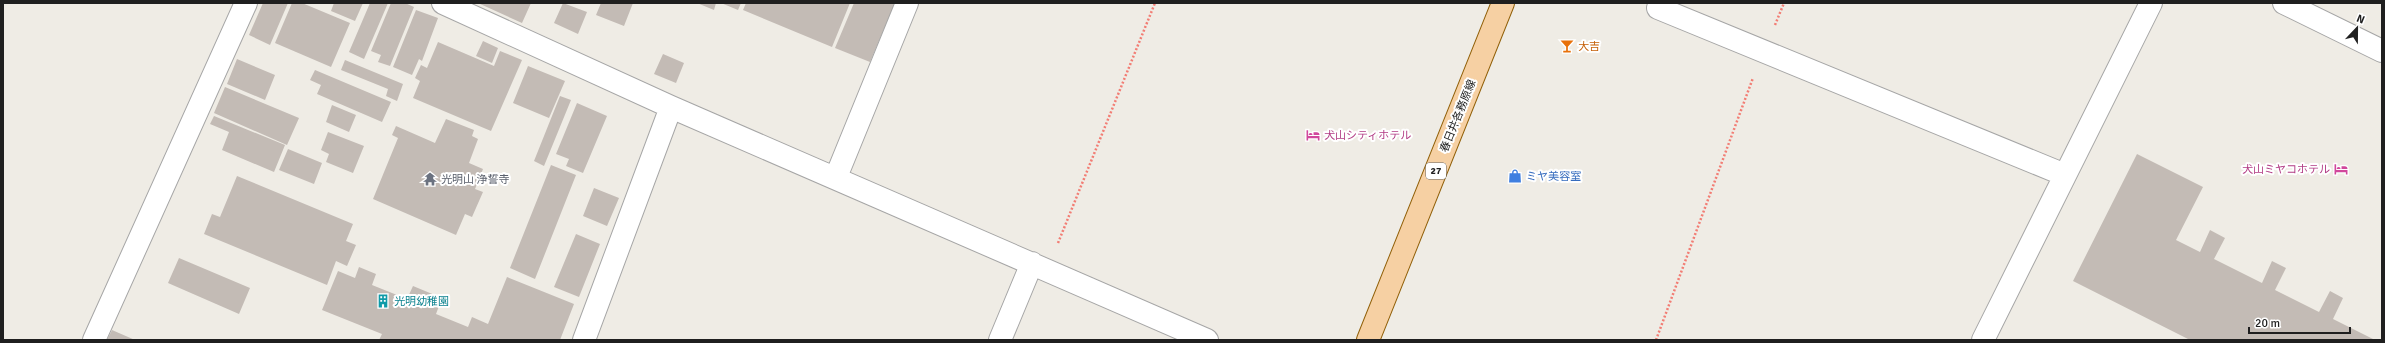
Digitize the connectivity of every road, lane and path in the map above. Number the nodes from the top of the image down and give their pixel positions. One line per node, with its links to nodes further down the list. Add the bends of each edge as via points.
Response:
1 (246, 3): 16 (street)
2 (443, 3): 12 (street)
3 (907, 3): 14 (street)
4 (1155, 3): 15 (path)
5 (1503, 3): 20 (main road, 春日井各務原線 / 27)
6 (1660, 3): 10 (street, via 1658,8)
7 (1784, 3): 10 (path)
8 (2151, 3): 13 (street)
9 (2284, 3): 11 (street)
10 (1764, 51): 13 (street); 21 (path)
11 (2382, 51)
12 (671, 107): 14 (street); 17 (street)
13 (2065, 175): 22 (street)
14 (836, 177): 15 (street)
15 (1040, 266): 18 (street); 19 (street)
16 (94, 340)
17 (584, 340)
18 (1000, 340)
19 (1207, 340)
20 (1368, 340)
21 (1656, 340)
22 (1982, 340)

